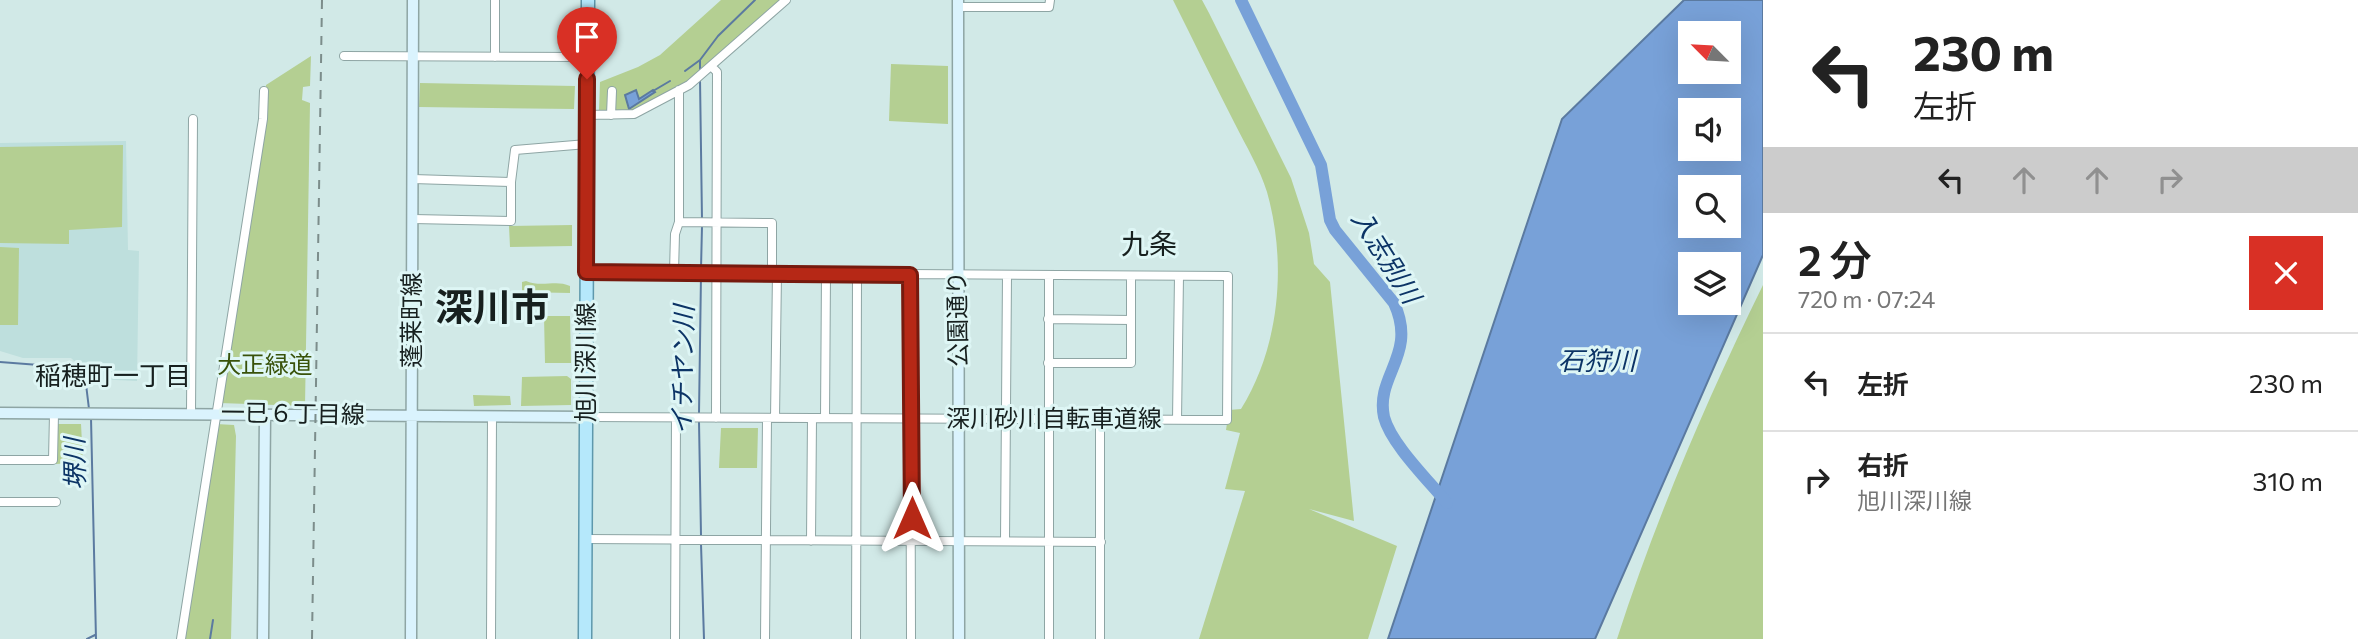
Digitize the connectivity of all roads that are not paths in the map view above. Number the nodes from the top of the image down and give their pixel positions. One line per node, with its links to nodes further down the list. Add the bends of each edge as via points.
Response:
1 (413, 0): 8 (street, 蓬莱町線)
2 (495, 0): 10 (street)
3 (588, 0): 11 (main road, 旭川深川線)
4 (1049, 0): 7 (street, via 1049,6)
5 (781, 2): 12 (street)
6 (958, 3): 7 (street); 32 (street, 公園通り)
7 (1005, 3)
8 (414, 55): 9 (street); 10 (street); 20 (street, 蓬莱町線)
9 (344, 56)
10 (495, 57): 11 (street)
11 (587, 57): 16 (main road, 旭川深川線)
12 (712, 66): 13 (street); 24 (street, via 718,72)
13 (679, 90): 17 (street, via 634,114); 23 (street)
14 (264, 91): 41 (street)
15 (611, 91): 17 (street)
16 (587, 115): 17 (street); 19 (main road, 旭川深川線)
17 (611, 115)
18 (194, 119): 43 (street)
19 (587, 144): 21 (street, via 515,150); 25 (main road, 旭川深川線)
20 (413, 179): 21 (street); 22 (street, 蓬莱町線)
21 (511, 181): 22 (street, via 511,221)
22 (413, 219): 45 (street, 蓬莱町線)
23 (679, 222): 24 (street); 26 (street)
24 (716, 223): 27 (street); 28 (street, via 772,223)
25 (586, 272): 26 (street); 47 (main road, 旭川深川線)
26 (674, 272): 27 (street)
27 (716, 272): 28 (street); 49 (street)
28 (774, 273): 29 (street); 50 (street)
29 (826, 274): 30 (street); 52 (street)
30 (857, 274): 31 (street); 53 (street)
31 (910, 275): 32 (street); 55 (street)
32 (957, 275): 33 (street); 54 (street, 公園通り)
33 (1007, 275): 34 (street); 56 (street)
34 (1049, 275): 35 (street); 37 (street)
35 (1131, 276): 36 (street); 38 (street)
36 (1179, 276): 59 (street); 59 (street, 深川砂川自転車道線, via 1228,276 1227,420)
37 (1048, 320): 38 (street); 39 (street)
38 (1131, 320): 39 (street, via 1131,363)
39 (1048, 363): 57 (street)
40 (0, 413): 42 (street, 一已６丁目線)
41 (215, 413): 43 (street, 一已６丁目線); 44 (street, 一已６丁目線); 73 (street)
42 (54, 414): 43 (street, 一已６丁目線); 60 (street, via 53,460)
43 (191, 414)
44 (265, 415): 45 (street, 一已６丁目線); 74 (street)
45 (412, 416): 46 (street, 一已６丁目線); 75 (street, 蓬莱町線)
46 (492, 416): 47 (street, 一已６丁目線); 76 (street)
47 (586, 417): 48 (street, 深川砂川自転車道線); 63 (main road, 旭川深川線)
48 (676, 417): 49 (street, 深川砂川自転車道線); 64 (street)
49 (716, 418): 50 (street, 深川砂川自転車道線)
50 (771, 418): 51 (street, 深川砂川自転車道線); 65 (street)
51 (812, 418): 52 (street, 深川砂川自転車道線); 66 (street)
52 (825, 418): 53 (street, 深川砂川自転車道線)
53 (856, 418): 55 (street, 深川砂川自転車道線); 70 (street)
54 (959, 418): 55 (street, 深川砂川自転車道線); 56 (street, 深川砂川自転車道線); 68 (street, 公園通り)
55 (911, 419): 67 (street)
56 (1005, 419): 57 (street, 深川砂川自転車道線); 69 (street)
57 (1049, 419): 58 (street, 深川砂川自転車道線); 71 (street)
58 (1100, 419): 59 (street, 深川砂川自転車道線); 72 (street)
59 (1177, 420)
60 (0, 460)
61 (0, 502): 62 (street)
62 (57, 502)
63 (585, 539): 64 (street); 77 (main road, 旭川深川線)
64 (676, 540): 65 (street); 78 (street)
65 (765, 541): 66 (street); 79 (street)
66 (811, 541): 70 (street)
67 (912, 541): 68 (street); 70 (street); 81 (street)
68 (960, 541): 69 (street); 82 (street, 公園通り)
69 (1005, 541): 71 (street)
70 (856, 542): 80 (street)
71 (1049, 542): 72 (street); 83 (street)
72 (1101, 542): 84 (street)
73 (181, 639)
74 (262, 639)
75 (411, 639)
76 (491, 639)
77 (585, 639)
78 (675, 639)
79 (765, 639)
80 (856, 639)
81 (911, 639)
82 (959, 639)
83 (1049, 639)
84 (1100, 639)

